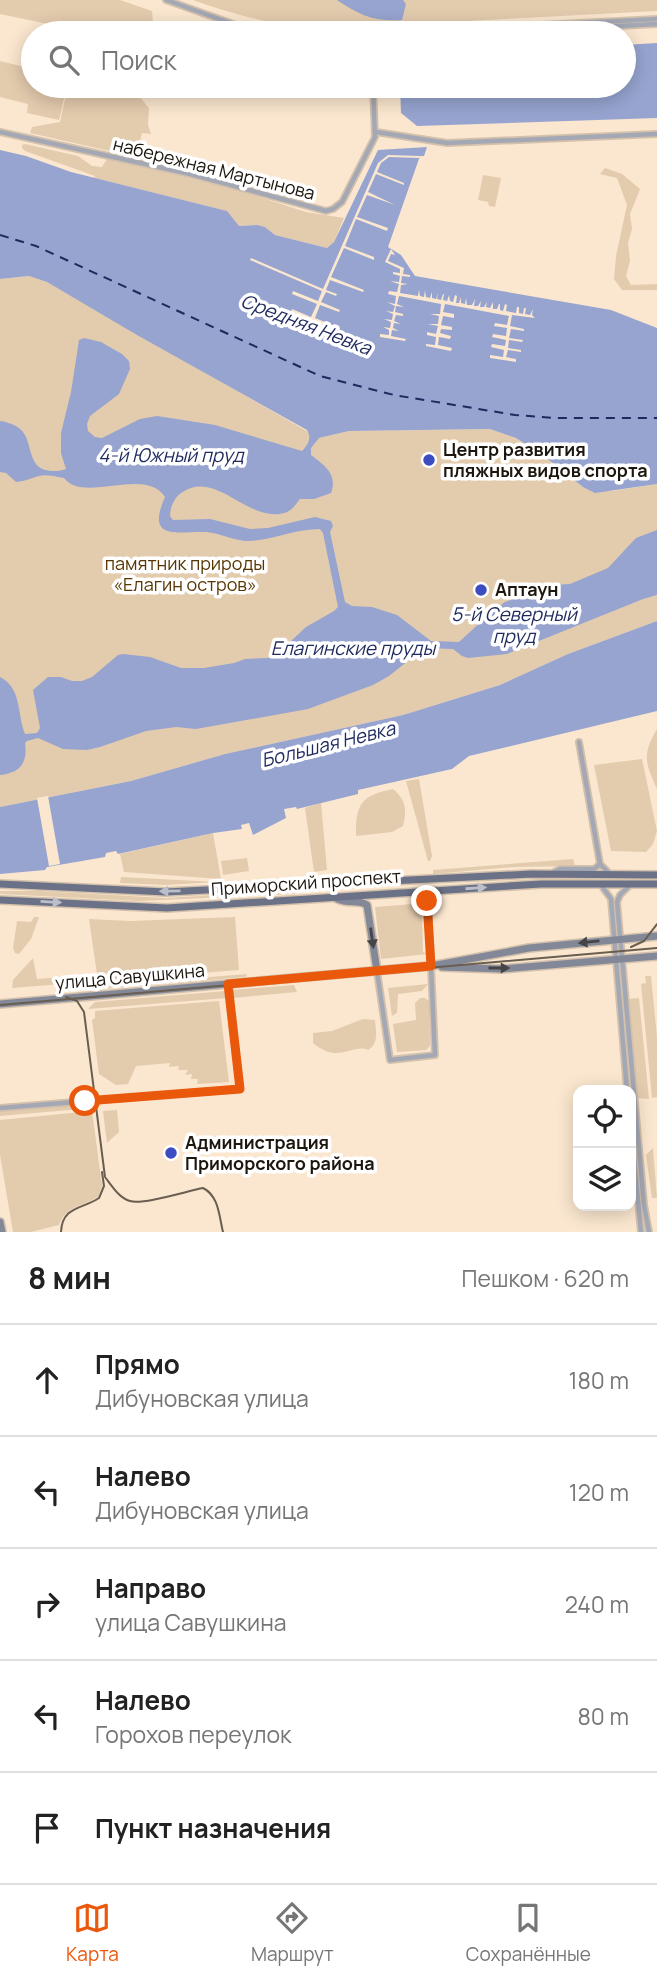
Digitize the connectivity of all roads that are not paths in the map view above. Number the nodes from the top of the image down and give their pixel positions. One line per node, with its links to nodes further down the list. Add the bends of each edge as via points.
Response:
1 (166, 0): 3 (street)
2 (657, 19): 4 (street)
3 (225, 21)
4 (618, 21)
5 (657, 24): 6 (street)
6 (636, 25)
7 (374, 98): 9 (street)
8 (0, 132): 9 (street, набережная Мартынова, via 180,172 326,211 346,197)
9 (376, 132): 10 (street, via 447,143)
10 (657, 134)
11 (579, 741): 12 (street)
12 (600, 864): 13 (street, via 594,869 560,869); 15 (street)
13 (550, 874): 15 (main road, Приморский проспект); 16 (main road, Приморский проспект, one-way to 16, via 166,892)
14 (657, 875): 15 (main road, Приморский проспект)
15 (612, 876)
16 (0, 884)
17 (657, 884): 19 (main road, Приморский проспект)
18 (601, 885): 19 (main road, Приморский проспект); 20 (main road, Приморский проспект, one-way to 18); 26 (street, via 611,899)
19 (630, 886): 26 (street, via 617,902)
20 (440, 890): 21 (main road, Приморский проспект); 24 (street)
21 (414, 892): 22 (main road, Приморский проспект); 24 (street)
22 (334, 897): 23 (main road, Приморский проспект, one-way to 22, via 166,908); 30 (main road, one-way to 30, via 367,905)
23 (0, 900)
24 (428, 901): 29 (street)
25 (657, 936): 26 (main road, улица Савушкина)
26 (617, 940): 28 (street); 29 (main road, улица Савушкина, one-way to 29, via 529,948)
27 (657, 956): 28 (main road, улица Савушкина)
28 (618, 959): 29 (main road, улица Савушкина, one-way to 28, via 502,969); 33 (street); 39 (street)
29 (431, 966): 30 (main road, улица Савушкина); 30 (street, via 435,1055 390,1060)
30 (377, 971): 31 (main road, улица Савушкина)
31 (228, 984): 32 (main road, улица Савушкина); 34 (street, via 240,1089)
32 (0, 1004)
33 (627, 1085)
34 (0, 1108)
35 (633, 1148): 38 (street)
36 (0, 1222): 37 (main road)
37 (2, 1232)
38 (641, 1232)
39 (649, 1232)

